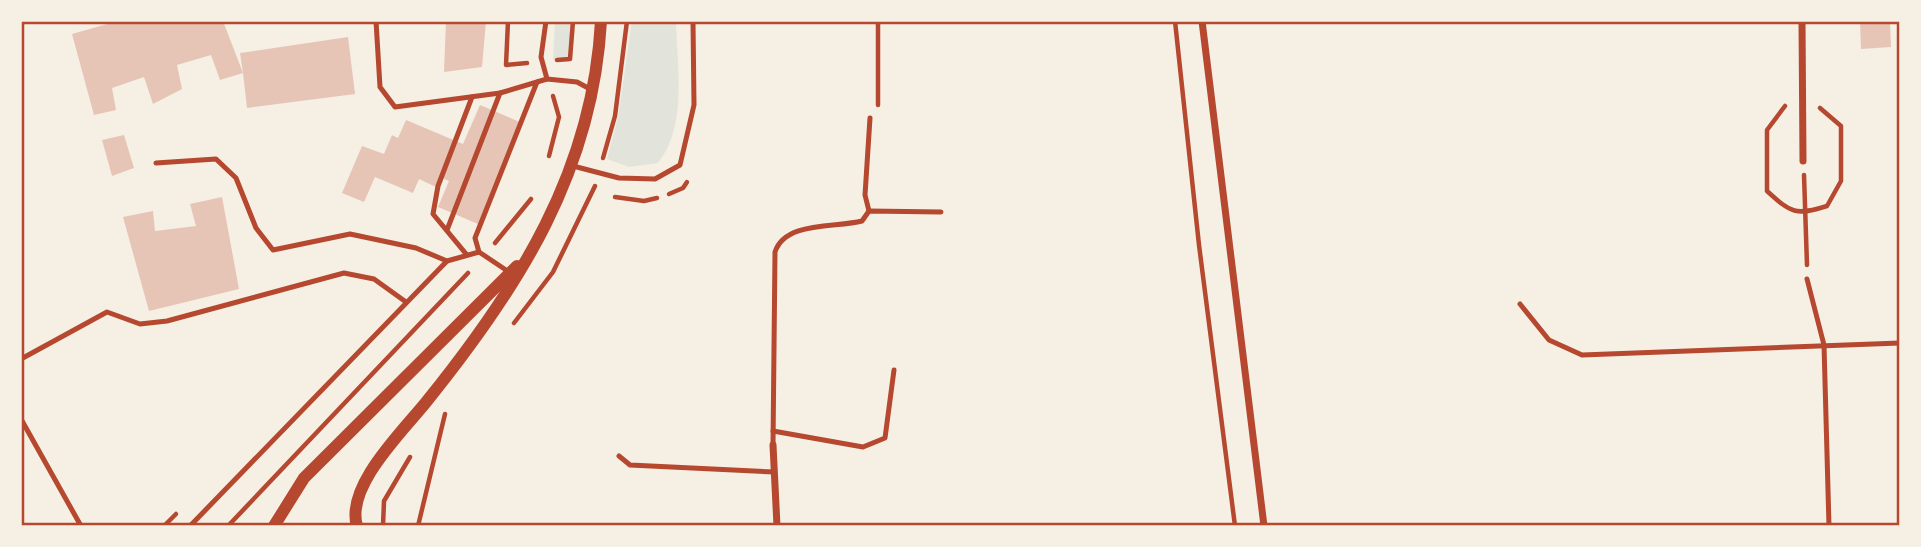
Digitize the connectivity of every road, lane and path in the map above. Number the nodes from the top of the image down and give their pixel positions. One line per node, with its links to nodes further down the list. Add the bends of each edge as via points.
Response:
1 (376, 21): 13 (lane, via 380,87 395,107)
2 (546, 21): 9 (lane, via 541,57)
3 (601, 21): 11 (street)
4 (694, 21): 17 (lane, via 694,104 680,165 655,179 619,178)
5 (878, 21): 14 (path, via 880,103)
6 (1175, 21): 46 (path)
7 (1202, 21): 47 (street)
8 (1802, 21): 15 (street)
9 (547, 79): 10 (lane); 11 (lane, via 577,82)
10 (537, 82): 12 (lane); 21 (lane, via 475,238)
11 (593, 91): 17 (street)
12 (500, 93): 13 (lane); 20 (lane)
13 (472, 97): 20 (lane, via 438,186 433,214)
14 (870, 118): 18 (lane, via 865,195)
15 (1803, 161): 25 (path)
16 (156, 163): 23 (lane, via 216,159 236,178 256,228 273,250 350,234 416,248)
17 (573, 166): 24 (street, via 538,242)
18 (869, 211): 19 (lane); 34 (lane, via 862,221 800,231 779,242 775,252)
19 (941, 212)
20 (447, 230): 22 (lane)
21 (479, 252): 22 (lane); 24 (lane)
22 (467, 255): 23 (lane)
23 (447, 261): 26 (lane)
24 (515, 275): 41 (street, via 304,478); 42 (street, via 427,401 386,448 365,484 354,515)
25 (1807, 279): 29 (lane)
26 (406, 302): 30 (lane, via 374,278 344,273 167,321 140,324 107,312); 40 (lane)
27 (1520, 304): 29 (lane, via 1549,340 1582,355)
28 (1900, 343): 29 (lane)
29 (1824, 345): 48 (lane)
30 (21, 359)
31 (894, 370): 34 (lane, via 885,438 863,447)
32 (21, 419): 39 (lane)
33 (431, 429): 44 (path, via 446,410)
34 (773, 430): 35 (lane)
35 (773, 445): 38 (street)
36 (416, 448): 43 (path, via 384,501)
37 (619, 456): 38 (lane, via 630,465)
38 (774, 472): 45 (street)
39 (81, 526)
40 (190, 526)
41 (274, 526)
42 (356, 526)
43 (383, 526)
44 (418, 526)
45 (777, 526)
46 (1235, 526)
47 (1264, 526)
48 (1829, 526)

